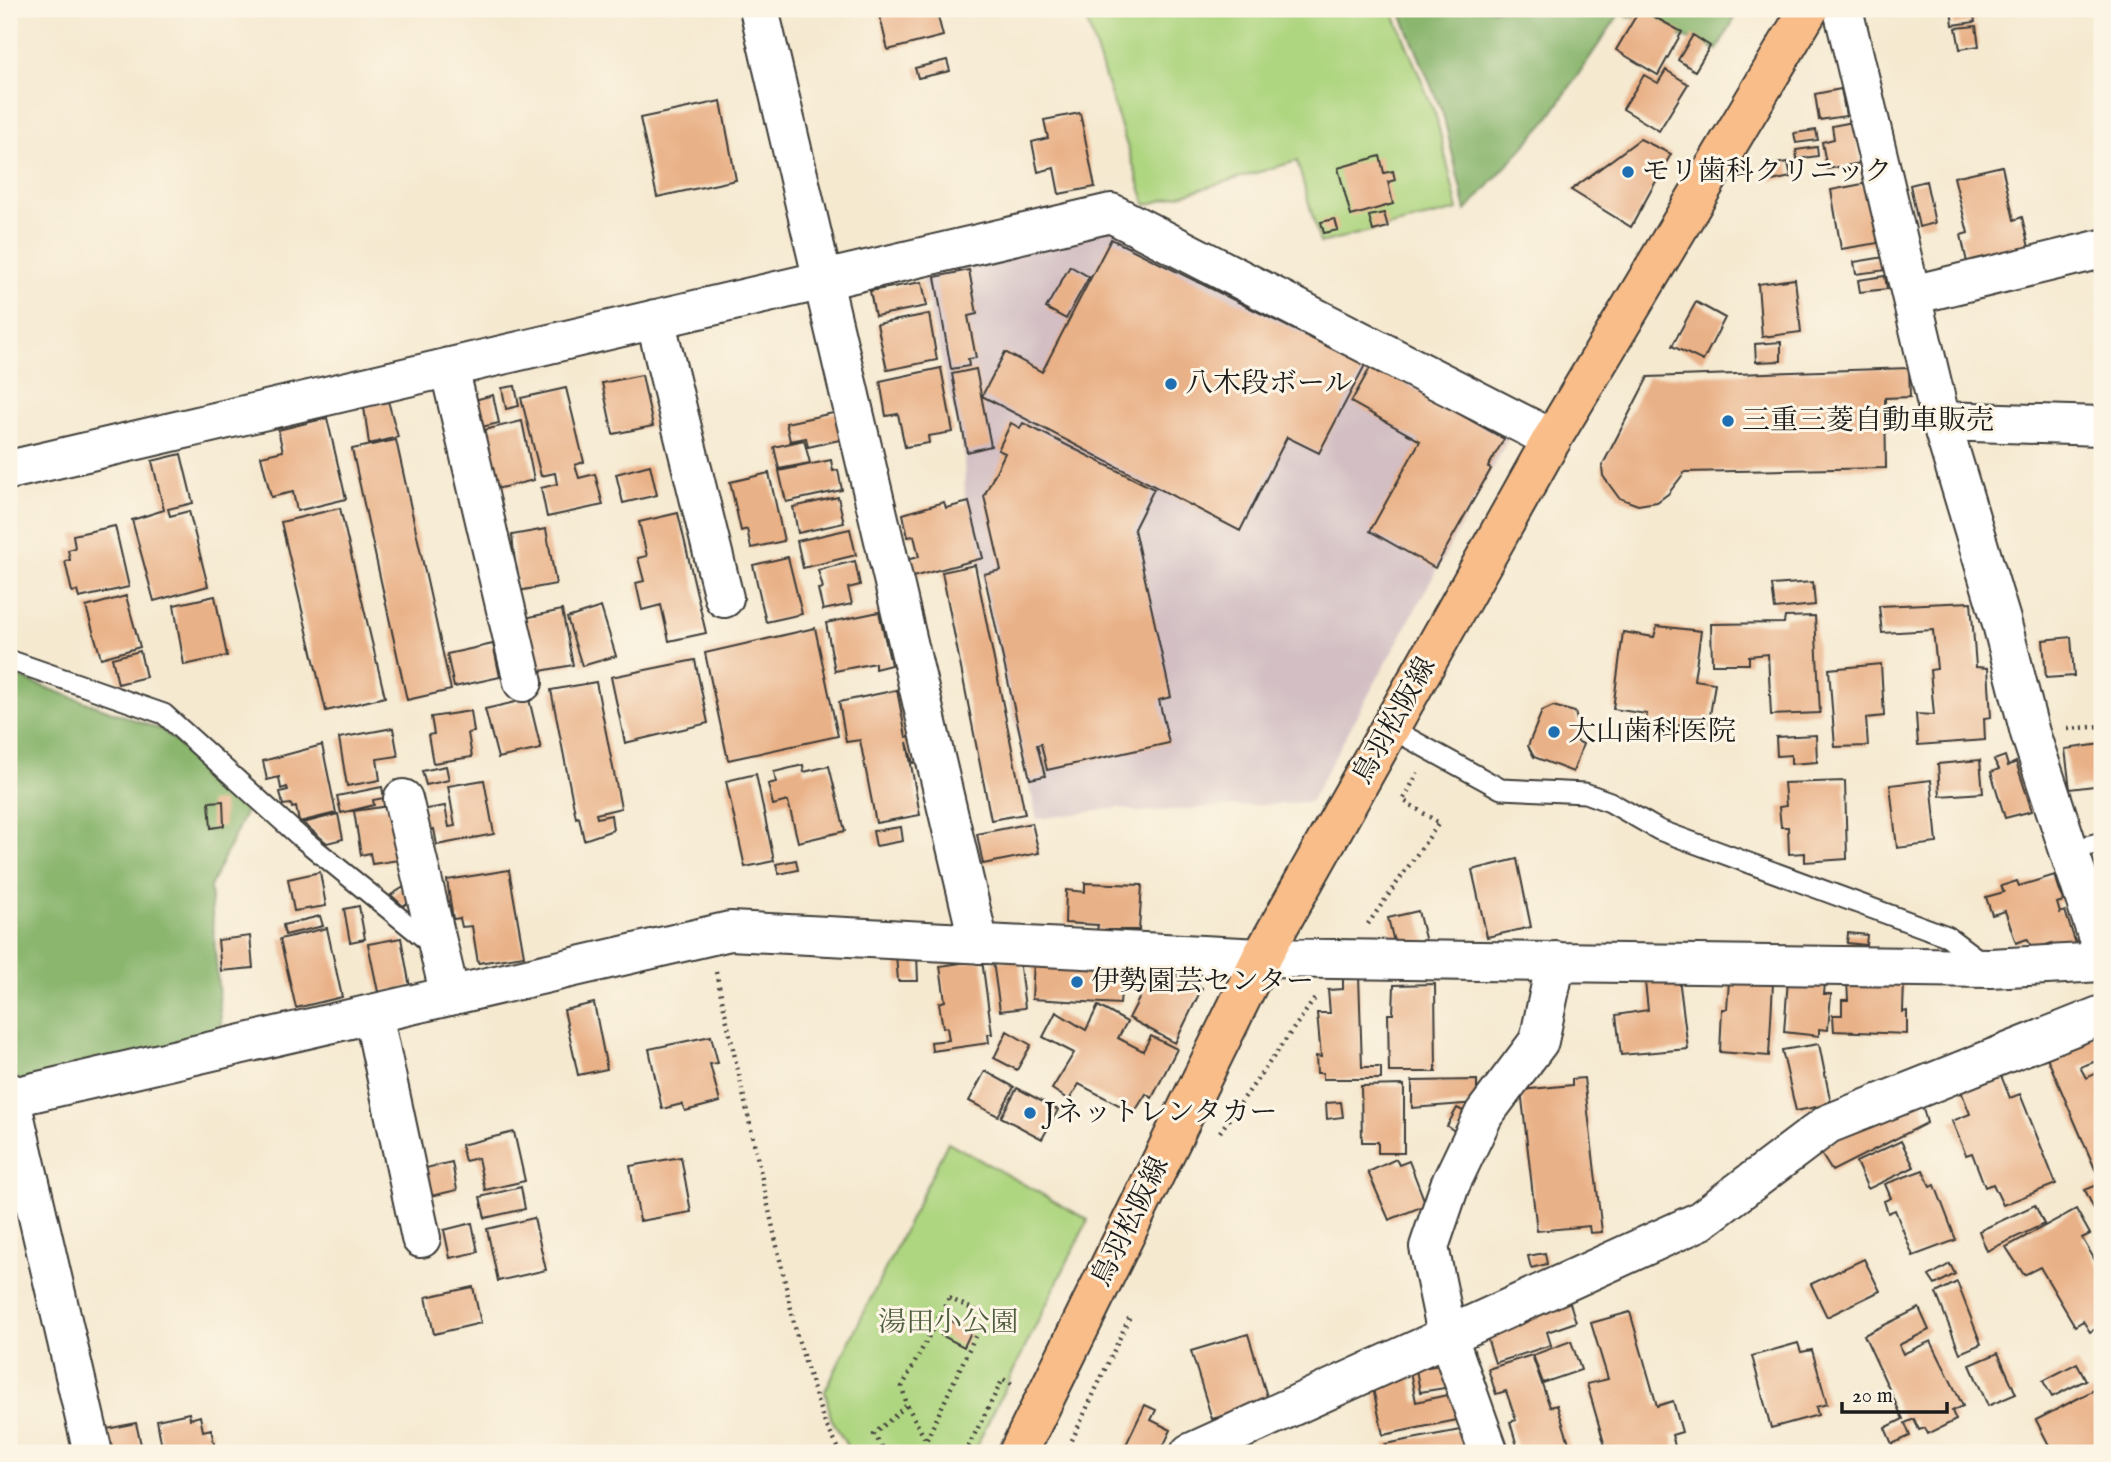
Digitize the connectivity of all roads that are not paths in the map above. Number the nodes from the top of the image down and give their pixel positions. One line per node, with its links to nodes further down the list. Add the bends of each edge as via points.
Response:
1 (759, 9): 5 (street)
2 (1809, 9): 11 (main road, 鳥羽松阪線)
3 (1843, 9): 6 (street)
4 (2102, 250): 6 (street)
5 (823, 280): 7 (street); 11 (street, via 1111,213); 19 (street)
6 (1912, 295): 9 (street)
7 (655, 319): 8 (street); 13 (street)
8 (449, 367): 12 (street); 15 (street)
9 (1941, 421): 10 (street); 18 (street, via 2030,733)
10 (2102, 426)
11 (1552, 439): 16 (main road, 鳥羽松阪線)
12 (9, 470)
13 (724, 598)
14 (9, 660): 20 (lane, via 164,715 299,836)
15 (523, 681)
16 (1390, 728): 22 (main road, 鳥羽松阪線); 25 (lane, via 1502,789 1585,793 1610,802 1659,830 1947,936)
17 (402, 799): 20 (street)
18 (2085, 846): 21 (street)
19 (979, 944): 22 (street); 26 (street, via 730,931)
20 (439, 950): 26 (street)
21 (2102, 950)
22 (1261, 958): 23 (street); 33 (main road, 鳥羽松阪線)
23 (1556, 961): 25 (street); 31 (street, via 1539,1041 1484,1114 1450,1185 1429,1247)
24 (2102, 962): 25 (street)
25 (1990, 968)
26 (450, 996): 27 (street)
27 (373, 1014): 29 (street); 30 (street)
28 (2102, 1015): 31 (street, via 1828,1124 1700,1221)
29 (9, 1096): 32 (street)
30 (421, 1238)
31 (1447, 1334): 34 (street); 35 (street)
32 (93, 1453)
33 (1018, 1453)
34 (1190, 1453)
35 (1489, 1453)

